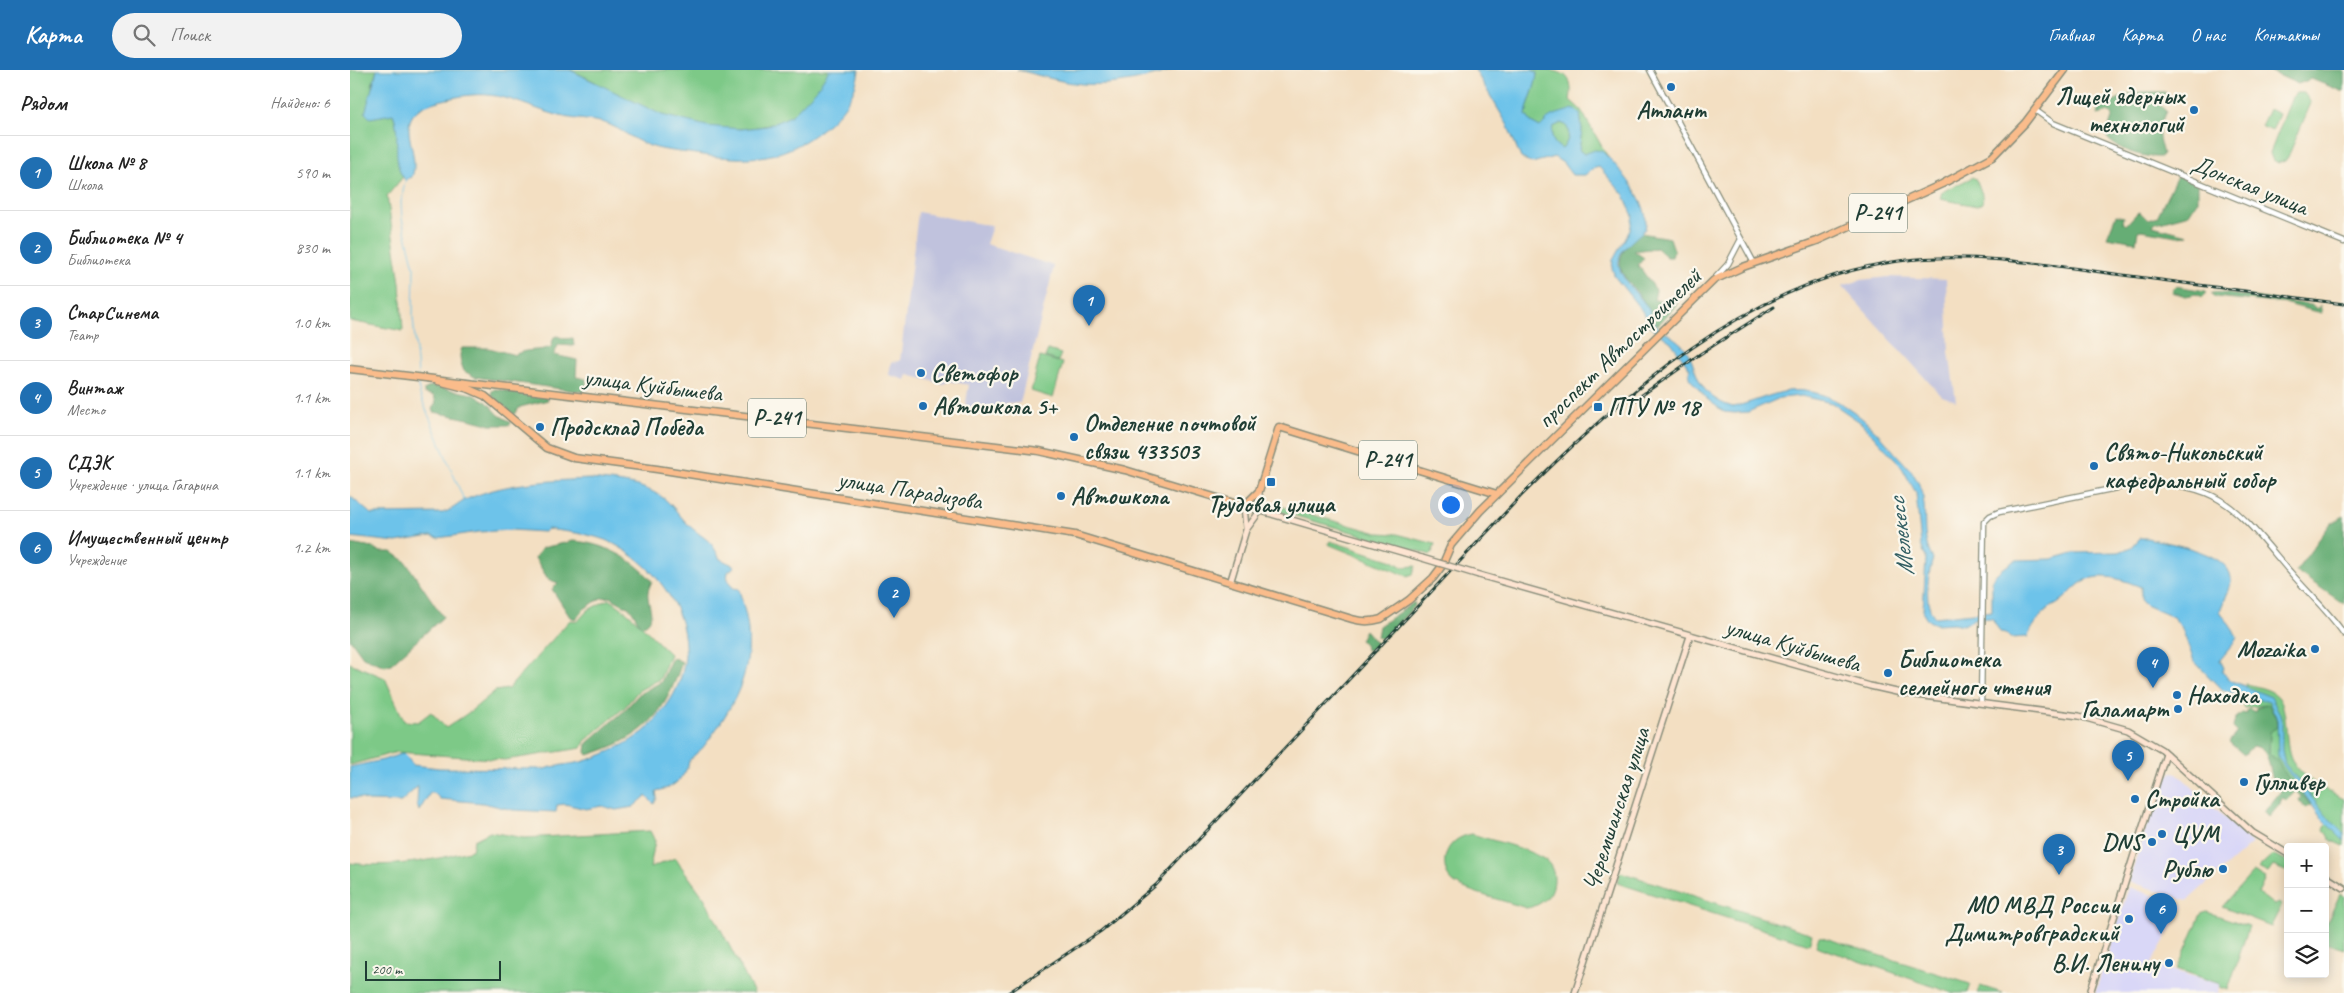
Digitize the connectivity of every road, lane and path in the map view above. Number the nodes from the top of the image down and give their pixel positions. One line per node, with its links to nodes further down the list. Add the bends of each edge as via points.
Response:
1 (1650, 70): 4 (street)
2 (2065, 70): 3 (highway, проспект Автостроителей / Р-241)
3 (2035, 110): 5 (street, Донская улица, via 2053,123); 6 (highway, проспект Автостроителей / Р-241, via 2002,150 1964,173 1817,241)
4 (1740, 241): 6 (street); 7 (street, via 1728,264)
5 (2344, 242)
6 (1754, 263): 7 (highway, проспект Автостроителей / Р-241)
7 (1714, 280): 11 (highway, проспект Автостроителей / Р-241)
8 (350, 369): 9 (highway, улица Куйбышева / Р-241)
9 (435, 380): 12 (highway, улица Куйбышева / Р-241, via 1039,451 1125,470); 15 (highway, улица Парадизова / Р-241, via 484,396 547,448 574,458 1075,534)
10 (1259, 491): 11 (highway, Р-241, via 1279,427); 12 (highway, Р-241); 13 (main road)
11 (1497, 494): 16 (highway, проспект Автостроителей / Р-241, via 1461,531 1433,578)
12 (1244, 506): 13 (main road, улица Куйбышева); 14 (main road)
13 (1260, 511): 14 (main road); 18 (main road, улица Куйбышева, bridge)
14 (1246, 530): 15 (main road)
15 (1231, 580): 16 (highway, улица Парадизова / Р-241, via 1363,622 1382,620)
16 (1388, 615)
17 (2344, 634): 19 (street, via 2234,508 2199,489 2136,484 1999,512 1984,522)
18 (1690, 636): 19 (main road, улица Куйбышева, via 1870,686 1901,693); 24 (main road, Черемшанская улица)
19 (1981, 702): 20 (main road, улица Куйбышева, via 2106,723 2148,740)
20 (2166, 754): 21 (main road, улица Куйбышева, via 2253,833); 25 (main road)
21 (2284, 852)
22 (2329, 879): 23 (main road)
23 (2344, 888)
24 (1575, 993)
25 (2090, 993)

